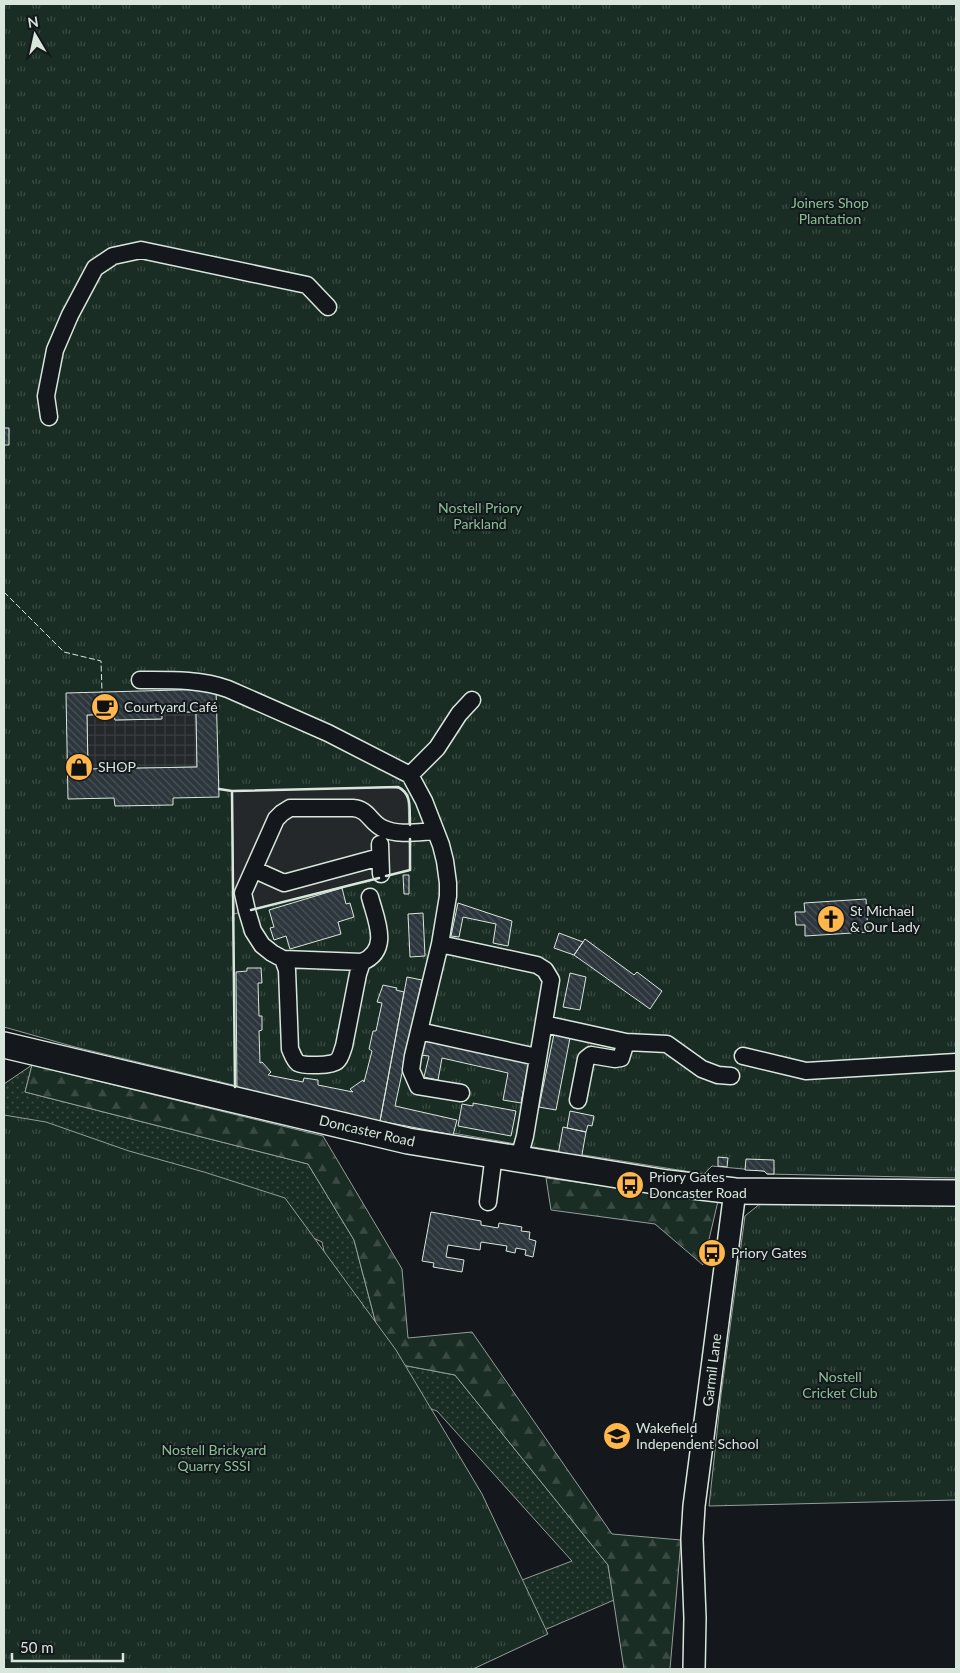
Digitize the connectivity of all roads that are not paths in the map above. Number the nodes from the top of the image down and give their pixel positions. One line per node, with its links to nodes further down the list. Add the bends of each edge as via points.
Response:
1 (328, 307): 2 (lane, via 307,285 141,250 113,256 95,268 55,350 46,396)
2 (49, 417)
3 (140, 680): 5 (lane, via 180,680 228,689 328,733)
4 (472, 700): 5 (lane, via 458,714 437,748)
5 (410, 775): 6 (lane)
6 (435, 831): 7 (lane, via 391,831 360,808 290,808 276,819); 10 (lane, via 448,883)
7 (254, 870): 8 (lane, via 284,882 380,851); 11 (lane, via 243,893 247,911 262,945)
8 (381, 874)
9 (370, 897): 12 (lane, via 379,946 372,958)
10 (440, 944): 13 (lane, via 545,970 551,980); 14 (lane)
11 (283, 959): 12 (lane); 12 (lane, via 287,970 290,1049 300,1064 331,1065 338,1060)
12 (362, 962)
13 (544, 1024): 15 (lane); 17 (lane)
14 (419, 1031): 17 (lane); 21 (lane, via 411,1070 418,1086)
15 (626, 1042): 20 (lane, via 667,1044 702,1069); 22 (lane, via 621,1058 591,1055 586,1059)
16 (4, 1045): 23 (highway, Doncaster Road, via 408,1141)
17 (537, 1056): 24 (lane)
18 (743, 1056): 19 (lane, via 806,1071)
19 (956, 1062)
20 (731, 1076)
21 (461, 1093)
22 (578, 1100)
23 (494, 1154): 24 (highway, Doncaster Road); 27 (lane)
24 (519, 1158): 25 (highway, Doncaster Road)
25 (734, 1191): 26 (highway, Doncaster Road); 28 (main road, Garmil Lane, via 694,1506)
26 (956, 1193)
27 (488, 1202)
28 (694, 1669)

